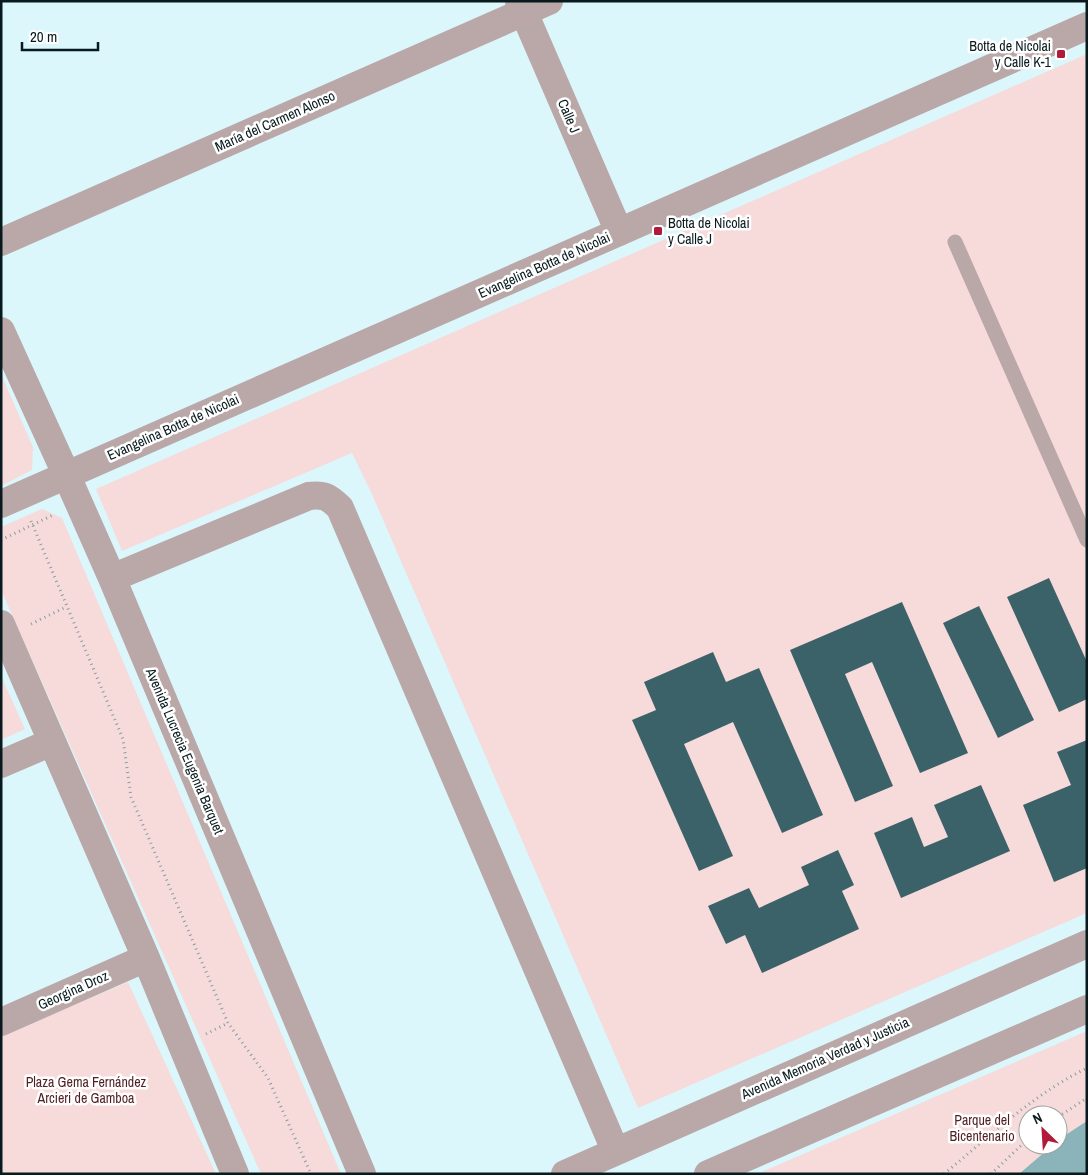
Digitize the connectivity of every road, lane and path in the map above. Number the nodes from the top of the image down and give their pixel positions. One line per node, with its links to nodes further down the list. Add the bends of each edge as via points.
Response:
1 (549, 1): 2 (street, María del Carmen Alonso)
2 (521, 7): 4 (street, Calle J); 5 (street, María del Carmen Alonso)
3 (1087, 26): 4 (street, Evangelina Botta de Nicolai)
4 (619, 232): 8 (street, Evangelina Botta de Nicolai)
5 (1, 242)
6 (954, 242): 13 (lane)
7 (1, 331): 8 (street, Avenida Lucrecia Eugenia Barquet)
8 (66, 474): 9 (street, Evangelina Botta de Nicolai); 10 (street, Avenida Lucrecia Eugenia Barquet)
9 (10, 500): 11 (path)
10 (78, 502): 11 (path); 14 (street, Avenida Lucrecia Eugenia Barquet)
11 (32, 524): 12 (path); 15 (path)
12 (1, 540)
13 (1087, 540)
14 (112, 578): 27 (street, via 309,496 321,494 329,497 340,508); 30 (street, Avenida Lucrecia Eugenia Barquet)
15 (66, 607): 16 (path); 29 (path, via 123,739 131,797 228,1024 268,1078)
16 (4, 630): 17 (street)
17 (52, 742): 18 (street); 20 (street)
18 (1, 764)
19 (1087, 944): 27 (street, Avenida Memoria Verdad y Justicia)
20 (146, 958): 22 (street, Georgina Droz); 28 (street)
21 (1087, 1010): 32 (street)
22 (1, 1022)
23 (1087, 1068): 33 (path, via 1022,1109)
24 (1087, 1098): 25 (path)
25 (1068, 1110)
26 (1018, 1148): 34 (path)
27 (615, 1150): 31 (street, Avenida Memoria Verdad y Justicia)
28 (236, 1174)
29 (311, 1174)
30 (362, 1174)
31 (565, 1174)
32 (708, 1174)
33 (944, 1174)
34 (991, 1174)

